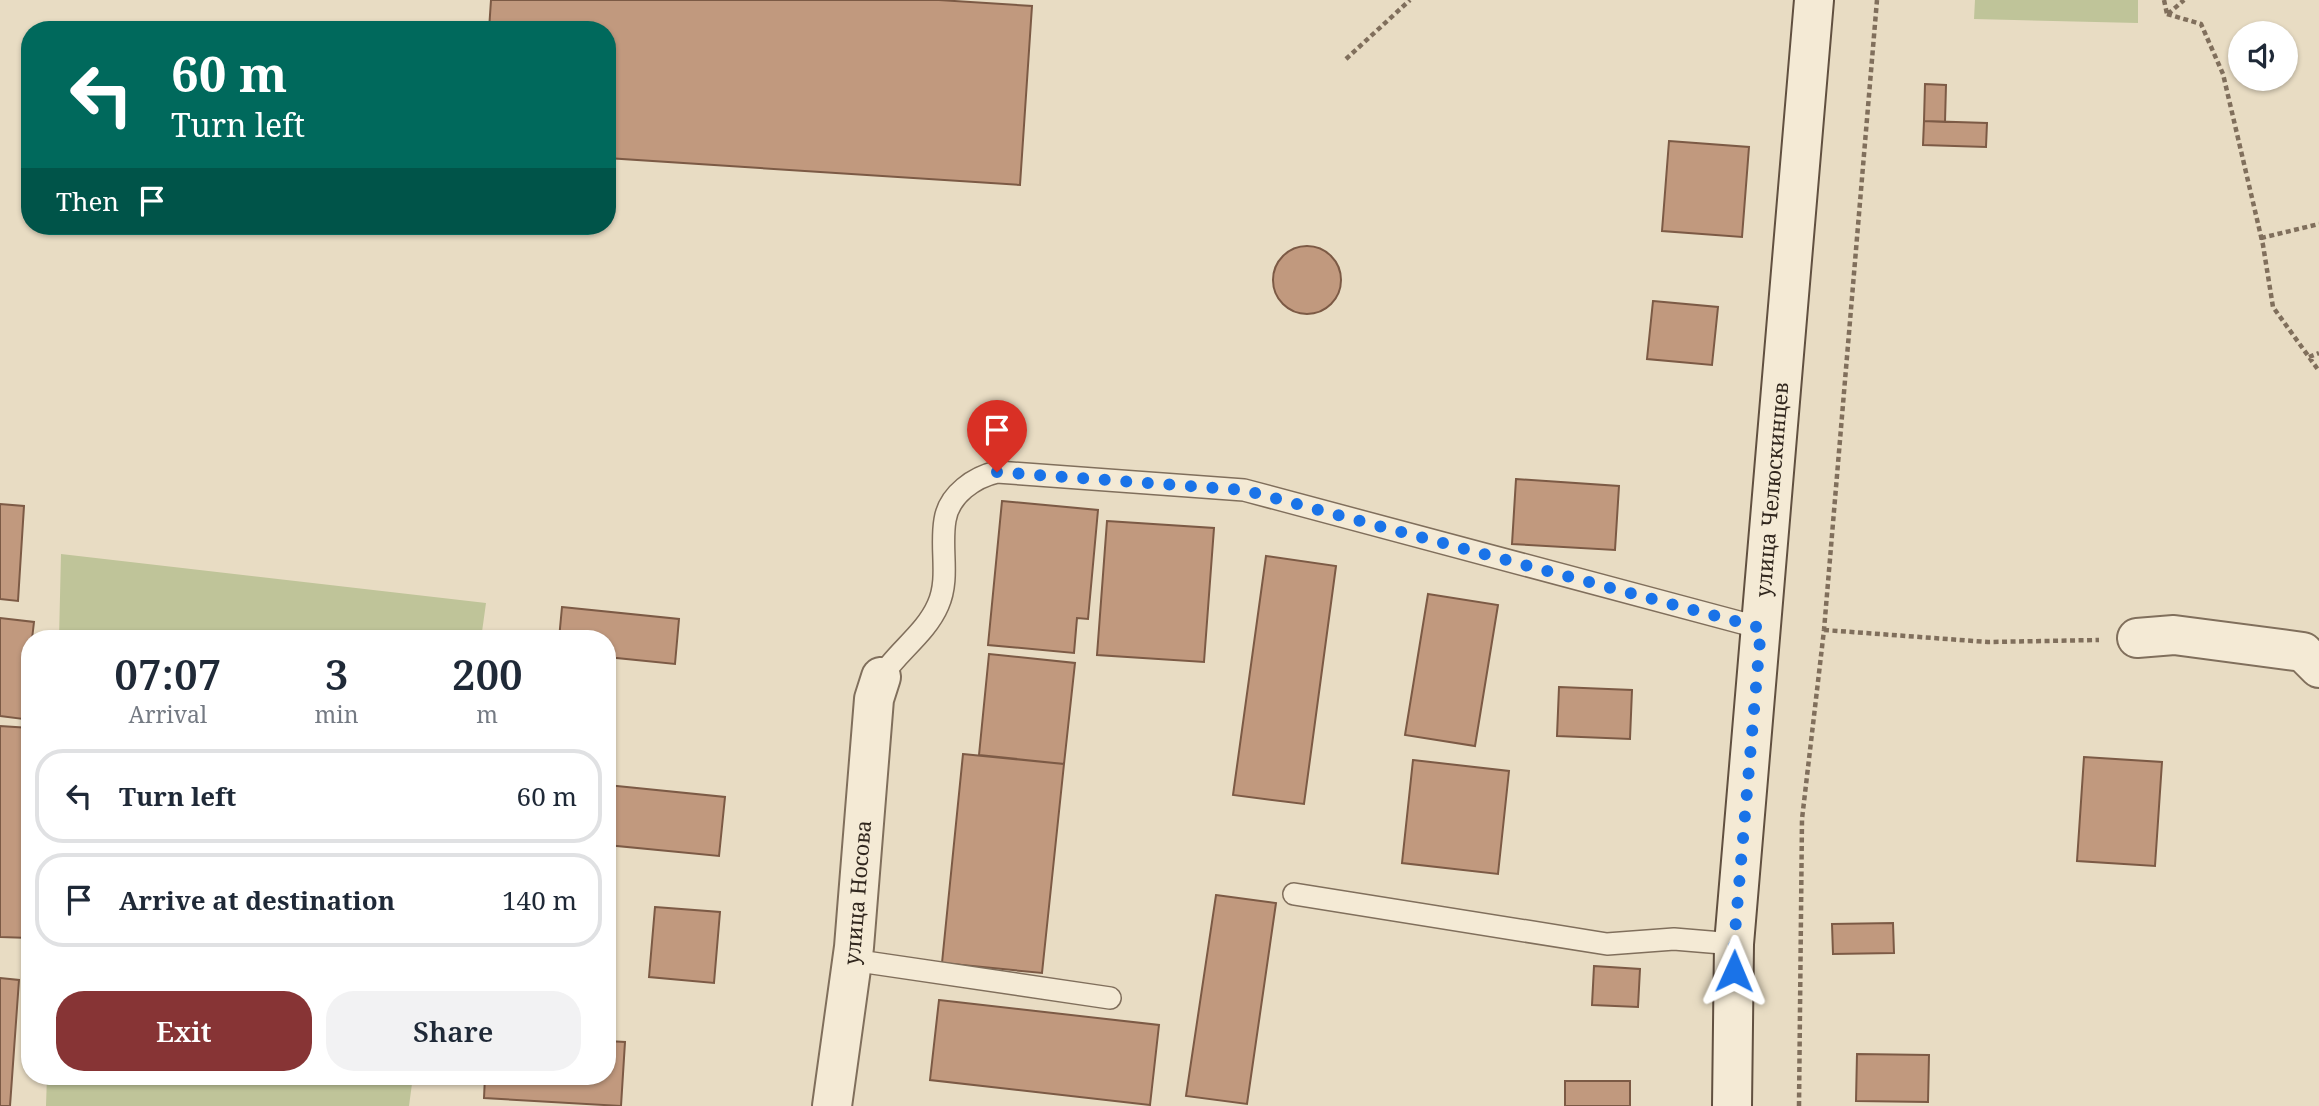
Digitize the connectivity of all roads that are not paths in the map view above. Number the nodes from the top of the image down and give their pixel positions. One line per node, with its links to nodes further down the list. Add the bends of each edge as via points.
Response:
1 (1814, 0): 2 (main road, улица Челюскинцев)
2 (1761, 628): 5 (lane, via 1244,490 997,472 974,480 950,507 944,519 943,589 937,608); 7 (main road, улица Челюскинцев)
3 (2137, 638): 4 (main road, via 2174,635 2303,652)
4 (2319, 668)
5 (881, 677): 8 (main road, улица Носова, via 874,699)
6 (1294, 894): 7 (lane, via 1607,944 1674,939)
7 (1734, 944): 11 (main road, улица Челюскинцев)
8 (852, 960): 9 (lane); 10 (main road, улица Носова)
9 (1110, 998)
10 (832, 1106)
11 (1732, 1106)

